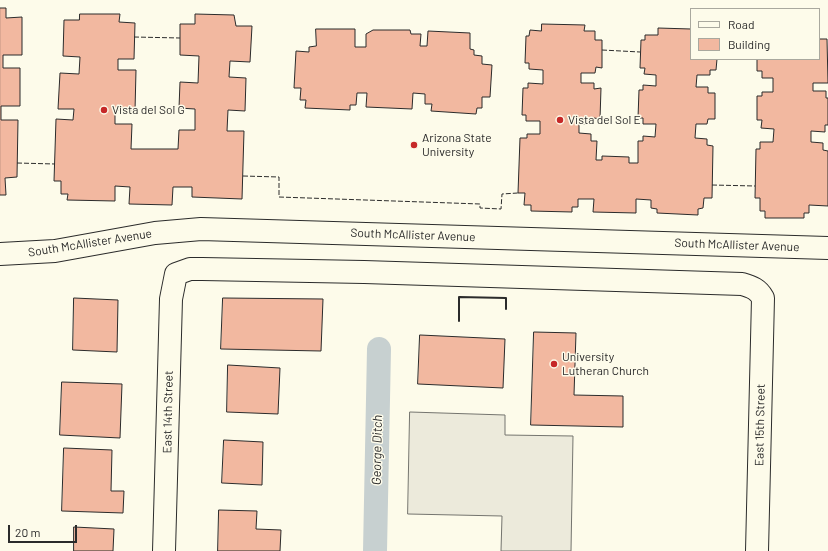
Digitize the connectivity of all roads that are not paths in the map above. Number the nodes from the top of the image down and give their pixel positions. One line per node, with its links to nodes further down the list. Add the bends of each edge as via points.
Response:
1 (828, 248): 2 (street, South McAllister Avenue, via 201,229 155,233 55,251)
2 (0, 254)
3 (763, 298): 4 (street, East 14th Street, via 753,287 742,284 217,269 190,269 176,274 171,299); 5 (street, East 15th Street)
4 (164, 551)
5 (757, 551)

